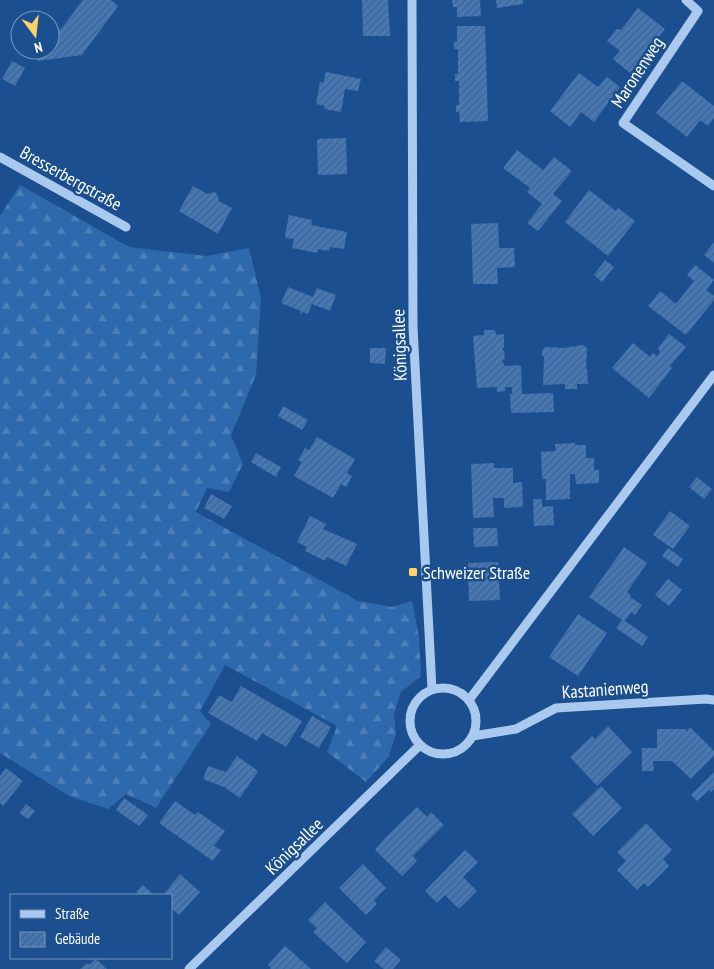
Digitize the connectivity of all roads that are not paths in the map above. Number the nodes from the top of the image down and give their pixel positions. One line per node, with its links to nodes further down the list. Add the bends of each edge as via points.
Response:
1 (412, 0): 7 (street, Königsallee, via 413,327)
2 (686, 0): 4 (street, Maronenweg, via 698,11 623,124)
3 (0, 157): 5 (street, Bresserbergstraße)
4 (714, 186)
5 (126, 227)
6 (714, 375): 8 (street)
7 (432, 689): 8 (street, via 448,688); 11 (street, via 420,696 412,708 412,734)
8 (469, 700): 10 (street, via 475,712)
9 (714, 700): 10 (street, Kastanienweg, via 556,708 516,729)
10 (473, 736): 11 (street, via 453,752 440,754)
11 (420, 745): 12 (street, Königsallee)
12 (189, 969)

